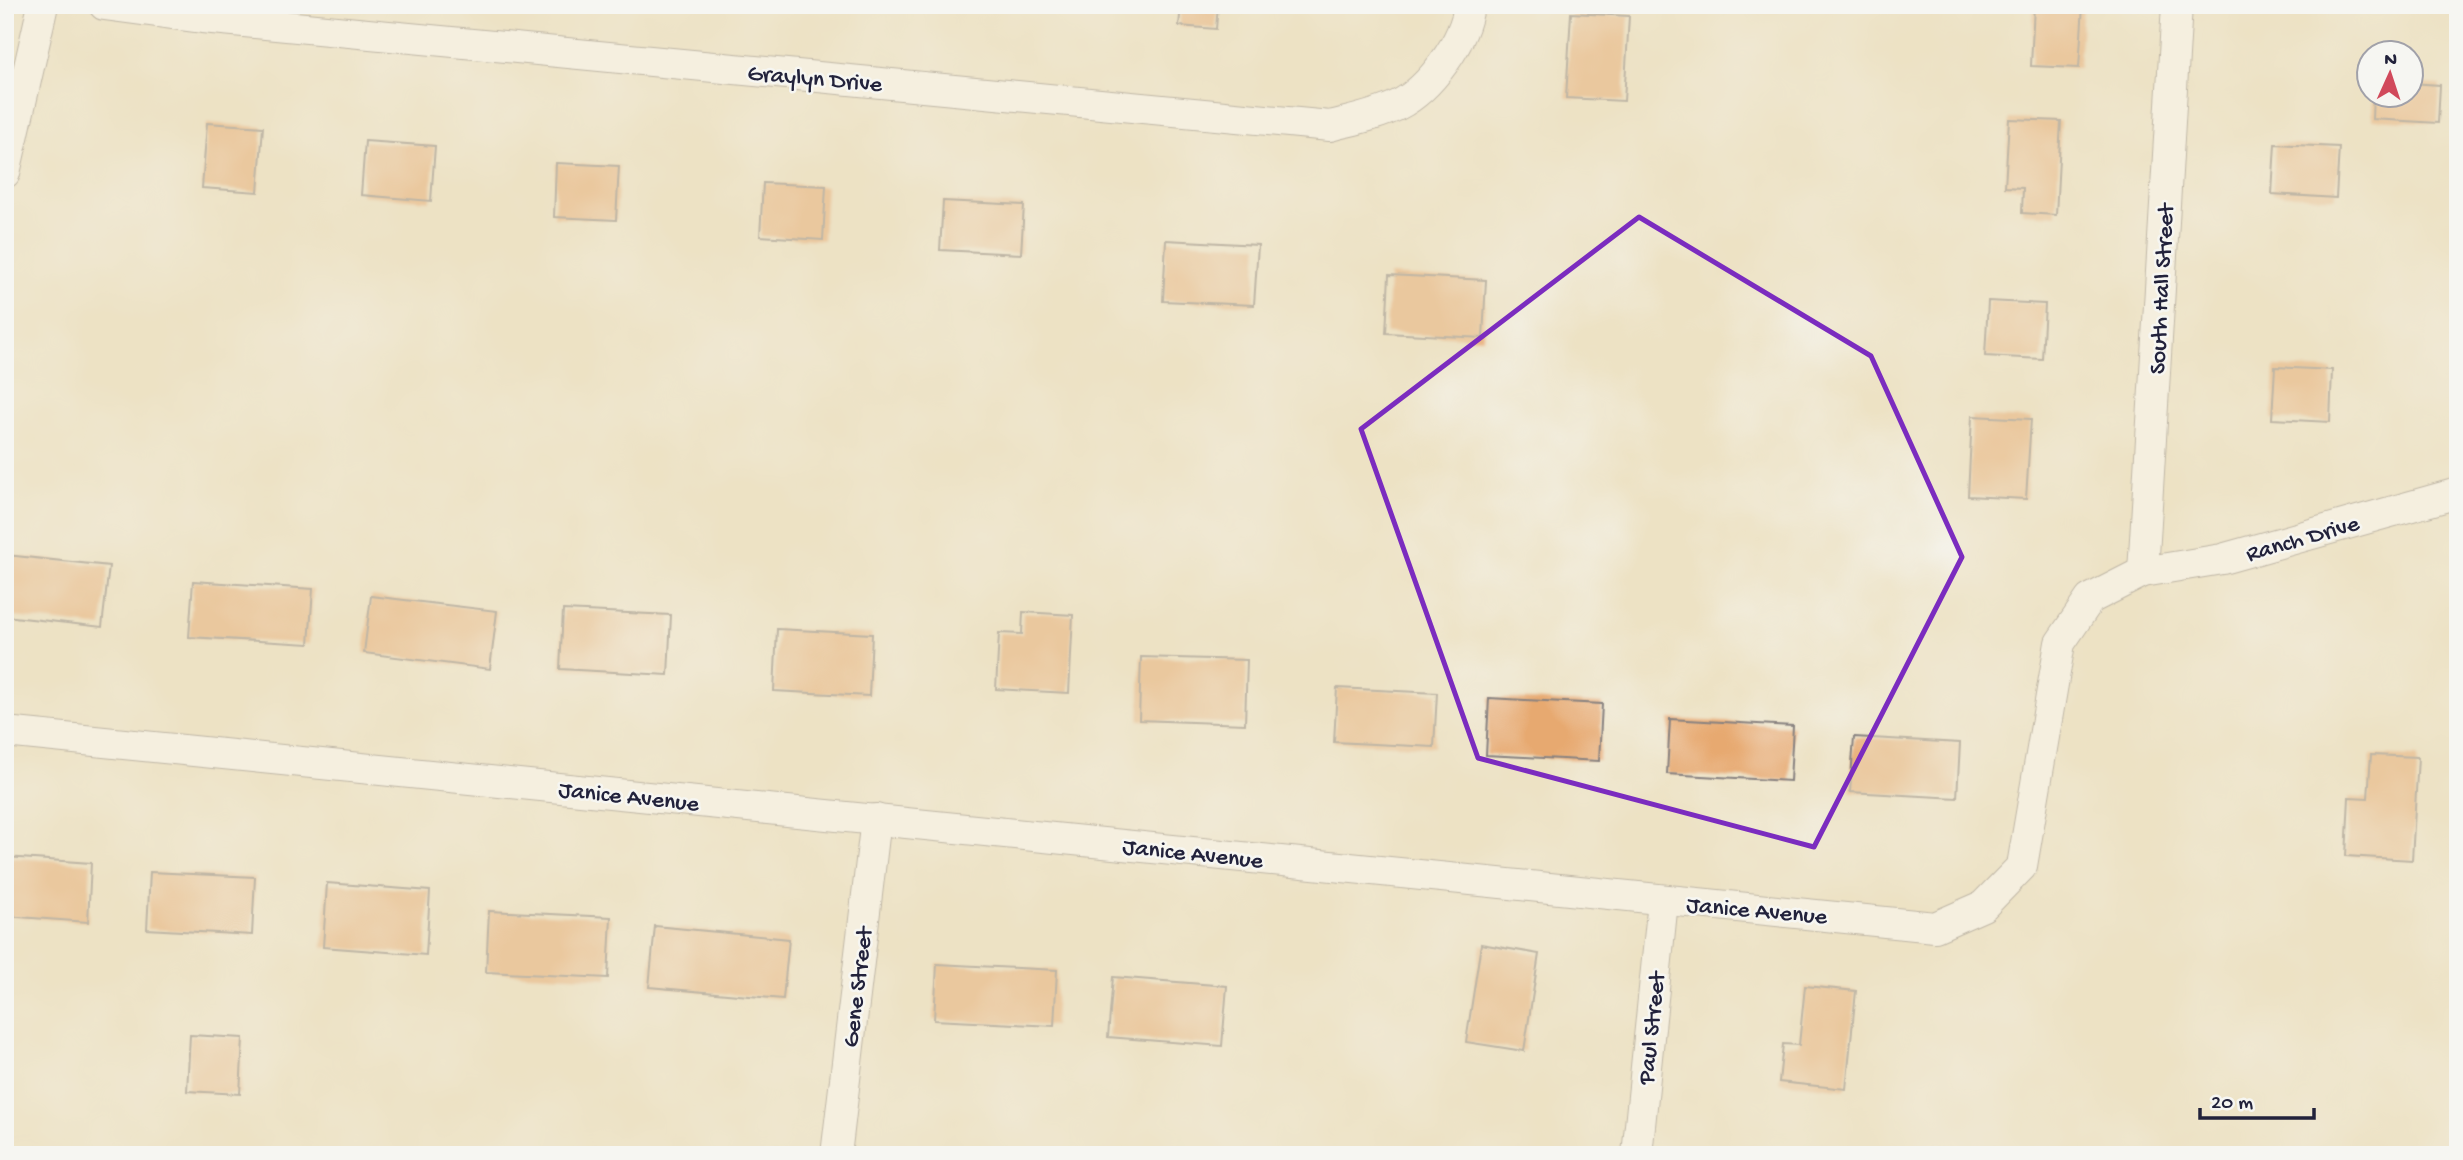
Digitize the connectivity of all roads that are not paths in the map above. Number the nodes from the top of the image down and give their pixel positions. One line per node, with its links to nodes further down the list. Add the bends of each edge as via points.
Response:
1 (43, 5): 5 (street)
2 (104, 5): 3 (street, Graylyn Drive, via 1330,126 1401,103 1433,76 1458,41)
3 (1469, 5)
4 (2177, 5): 7 (street, South Hall Street)
5 (5, 173)
6 (2458, 493): 7 (street, Ranch Drive, via 2222,559)
7 (2143, 572): 10 (street, Janice Avenue, via 2090,599 2060,643 2022,866 1983,906 1935,927)
8 (5, 732): 9 (street, Janice Avenue)
9 (876, 819): 10 (street, Janice Avenue); 11 (street, Gene Street)
10 (1663, 901): 12 (street, Paul Street)
11 (836, 1155)
12 (1637, 1155)

